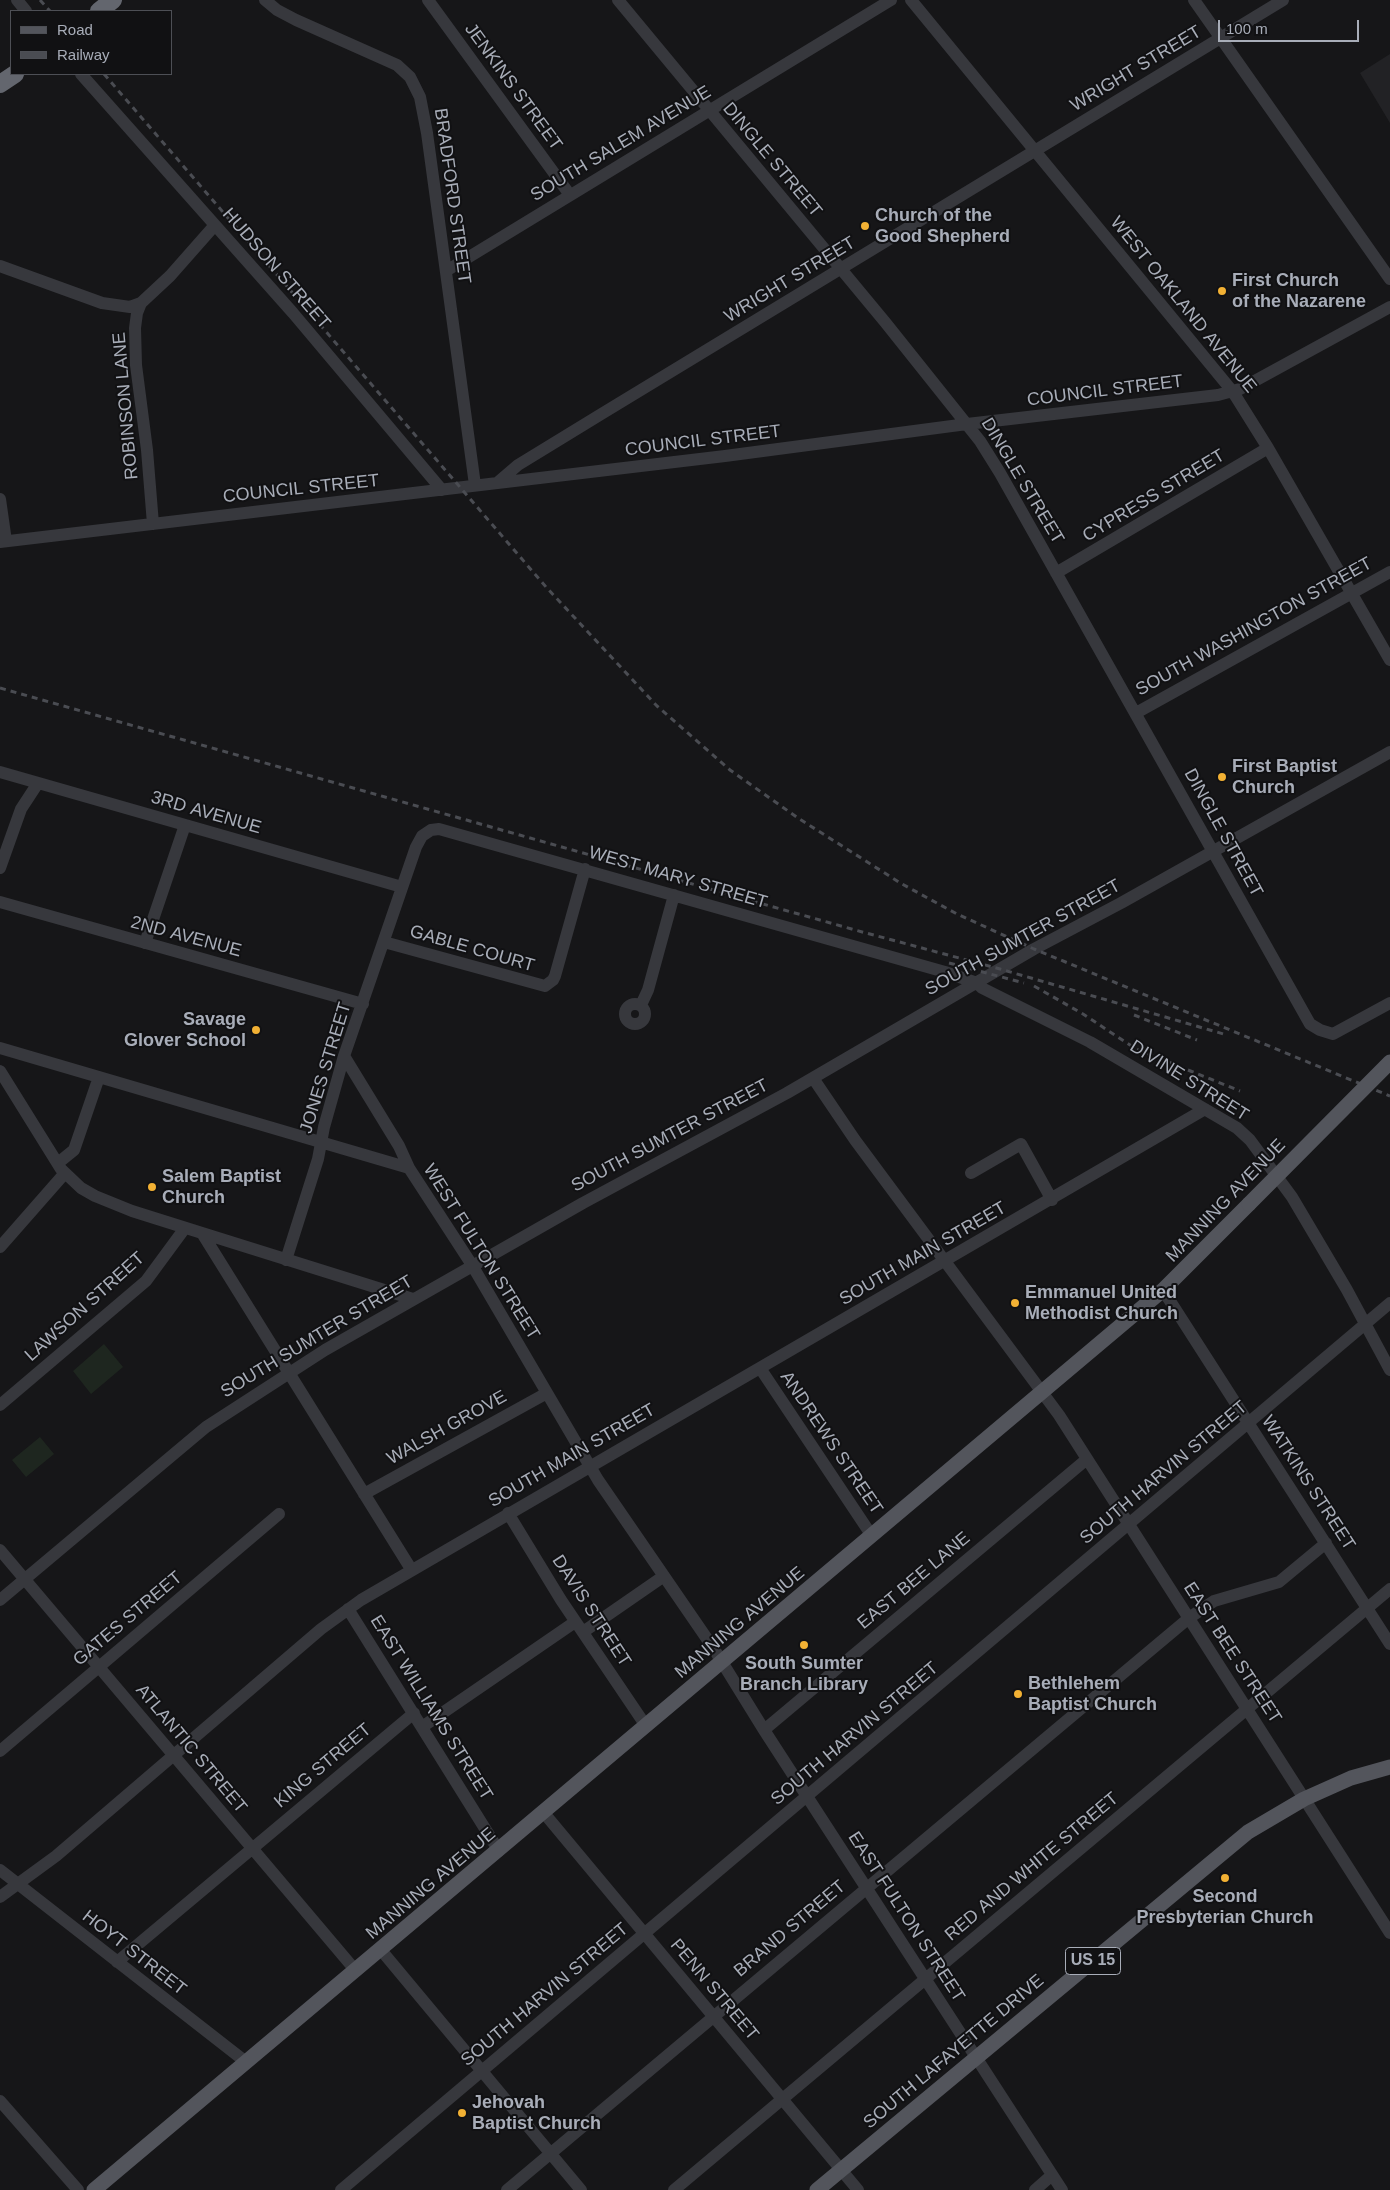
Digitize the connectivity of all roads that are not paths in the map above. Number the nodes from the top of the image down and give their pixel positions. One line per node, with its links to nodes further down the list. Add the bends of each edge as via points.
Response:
1 (17, 0): 10 (street)
2 (112, 0): 11 (highway)
3 (265, 0): 22 (street, BRADFORD STREET, via 296,20 397,65 410,77 420,97 427,133)
4 (428, 0): 18 (street, JENKINS STREET)
5 (618, 0): 16 (street, DINGLE STREET)
6 (891, 0): 16 (street, SOUTH SALEM AVENUE)
7 (911, 0): 17 (street, WEST OAKLAND AVENUE)
8 (1194, 0): 12 (street)
9 (1283, 0): 12 (street, WRIGHT STREET)
10 (25, 10)
11 (100, 10)
12 (1220, 38): 17 (street, WRIGHT STREET); 23 (street)
13 (14, 75): 15 (highway)
14 (82, 75): 19 (street, HUDSON STREET)
15 (0, 84)
16 (709, 111): 18 (street, SOUTH SALEM AVENUE); 21 (street, DINGLE STREET)
17 (1036, 151): 21 (street, WRIGHT STREET); 26 (street, WEST OAKLAND AVENUE)
18 (570, 195): 22 (street, SOUTH SALEM AVENUE)
19 (215, 225): 24 (street); 31 (street, HUDSON STREET, via 294,313)
20 (0, 266): 24 (street, via 102,303 130,307)
21 (841, 270): 27 (street, DINGLE STREET); 29 (street, WRIGHT STREET, via 526,460)
22 (446, 271): 30 (street, BRADFORD STREET)
23 (1390, 279)
24 (141, 303): 33 (street, ROBINSON LANE, via 134,344)
25 (1390, 307): 26 (street, COUNCIL STREET)
26 (1233, 392): 27 (street, COUNCIL STREET); 28 (street, WEST OAKLAND AVENUE)
27 (967, 424): 29 (street, COUNCIL STREET); 36 (street, DINGLE STREET, via 1000,473)
28 (1268, 448): 36 (street, CYPRESS STREET); 37 (street, WEST OAKLAND AVENUE)
29 (497, 483): 30 (street, COUNCIL STREET)
30 (476, 485): 31 (street, COUNCIL STREET)
31 (442, 490): 33 (street, COUNCIL STREET)
32 (0, 499): 34 (street)
33 (153, 524): 34 (street, COUNCIL STREET)
34 (3, 542)
35 (1390, 572): 37 (street, SOUTH WASHINGTON STREET)
36 (1056, 573): 39 (street, DINGLE STREET)
37 (1352, 593): 38 (street, WEST OAKLAND AVENUE); 39 (street, SOUTH WASHINGTON STREET)
38 (1390, 660)
39 (1136, 713): 44 (street, DINGLE STREET)
40 (1390, 752): 44 (street, SOUTH SUMTER STREET)
41 (0, 772): 42 (street, 3RD AVENUE)
42 (38, 783): 43 (street, 3RD AVENUE); 45 (street, via 21,809)
43 (185, 825): 47 (street, 3RD AVENUE); 51 (street)
44 (1214, 851): 52 (street, SOUTH SUMTER STREET); 54 (street, DINGLE STREET, via 1310,1024 1333,1034)
45 (0, 868)
46 (585, 869): 47 (street, WEST MARY STREET, via 438,829 431,830 419,840); 48 (street, WEST MARY STREET); 50 (street, GABLE COURT, via 555,976 545,986)
47 (402, 887): 50 (street, JONES STREET)
48 (674, 895): 52 (street, WEST MARY STREET); 55 (street)
49 (0, 902): 51 (street, 2ND AVENUE)
50 (384, 942): 53 (street, JONES STREET)
51 (145, 944): 53 (street, 2ND AVENUE)
52 (977, 983): 61 (street, SOUTH SUMTER STREET); 62 (street, DIVINE STREET, via 1090,1042)
53 (363, 1004): 57 (street, JONES STREET)
54 (1390, 1004)
55 (641, 1005)
56 (0, 1048): 60 (street, WEST FULTON STREET)
57 (344, 1056): 63 (street, JONES STREET); 65 (street)
58 (1390, 1062): 74 (main road, MANNING AVENUE, bridge)
59 (0, 1071): 64 (street)
60 (99, 1077): 63 (street, WEST FULTON STREET); 64 (street, via 74,1150)
61 (812, 1078): 72 (street, EAST BEE STREET); 73 (street, SOUTH SUMTER STREET)
62 (1205, 1110): 67 (street, SOUTH MAIN STREET); 77 (street, DIVINE STREET, via 1236,1128 1269,1163)
63 (321, 1143): 65 (street, WEST FULTON STREET); 71 (street, JONES STREET)
64 (62, 1168): 68 (street, via 81,1188 95,1196); 70 (street)
65 (409, 1168): 73 (street, WEST FULTON STREET)
66 (971, 1173): 67 (street, via 1021,1144)
67 (1052, 1200): 72 (street, SOUTH MAIN STREET)
68 (185, 1228): 69 (street); 83 (street, LAWSON STREET, via 146,1281)
69 (202, 1233): 71 (street); 80 (street)
70 (0, 1247)
71 (286, 1260): 75 (street)
72 (945, 1261): 78 (street, SOUTH MAIN STREET); 82 (street, EAST BEE STREET)
73 (472, 1265): 75 (street, SOUTH SUMTER STREET); 81 (street, WEST FULTON STREET)
74 (1164, 1290): 82 (main road, MANNING AVENUE); 84 (street, WATKINS STREET)
75 (413, 1299): 80 (street, SOUTH SUMTER STREET)
76 (1390, 1304): 77 (street, SOUTH HARVIN STREET)
77 (1366, 1325): 79 (street, DIVINE STREET); 84 (street, SOUTH HARVIN STREET)
78 (760, 1368): 86 (street, SOUTH MAIN STREET); 91 (street, ANDREWS STREET)
79 (1390, 1370)
80 (288, 1372): 87 (street); 96 (street, SOUTH SUMTER STREET, via 199,1433)
81 (546, 1393): 86 (street, WEST FULTON STREET); 87 (street, WALSH GROVE)
82 (1044, 1393): 85 (street, EAST BEE STREET); 91 (main road, MANNING AVENUE)
83 (0, 1405)
84 (1249, 1424): 90 (street, SOUTH HARVIN STREET); 92 (street, WATKINS STREET)
85 (1087, 1459): 90 (street, EAST BEE STREET); 111 (street, EAST BEE LANE)
86 (590, 1466): 88 (street, SOUTH MAIN STREET); 95 (street, WEST FULTON STREET)
87 (364, 1494): 94 (street)
88 (508, 1513): 94 (street, SOUTH MAIN STREET); 102 (street, DAVIS STREET)
89 (279, 1514): 106 (street, GATES STREET)
90 (1130, 1525): 101 (street, EAST BEE STREET); 115 (street, SOUTH HARVIN STREET)
91 (872, 1536): 105 (main road, MANNING AVENUE)
92 (1326, 1543): 99 (street, WATKINS STREET); 101 (street, BRAND STREET, via 1279,1582 1214,1601)
93 (0, 1550): 96 (street, ATLANTIC STREET)
94 (411, 1569): 100 (street, SOUTH MAIN STREET)
95 (664, 1576): 103 (street); 105 (street, WEST FULTON STREET)
96 (25, 1579): 98 (street, SOUTH SUMTER STREET); 106 (street, ATLANTIC STREET)
97 (1390, 1589): 99 (street, RED AND WHITE STREET)
98 (0, 1600)
99 (1367, 1608): 104 (street, WATKINS STREET); 107 (street, RED AND WHITE STREET)
100 (348, 1609): 108 (street, EAST WILLIAMS STREET); 113 (street, SOUTH MAIN STREET)
101 (1189, 1618): 107 (street, EAST BEE STREET); 122 (street, BRAND STREET)
102 (575, 1622): 103 (street, DAVIS STREET); 110 (street)
103 (583, 1632): 109 (street, DAVIS STREET)
104 (1390, 1644)
105 (722, 1662): 109 (main road, MANNING AVENUE); 111 (street, EAST FULTON STREET)
106 (98, 1667): 112 (street, GATES STREET); 113 (street, ATLANTIC STREET)
107 (1247, 1710): 116 (street, EAST BEE STREET); 129 (street, RED AND WHITE STREET)
108 (414, 1712): 110 (street, EAST WILLIAMS STREET); 118 (street, KING STREET)
109 (646, 1726): 117 (main road, MANNING AVENUE)
110 (422, 1727): 119 (street, EAST WILLIAMS STREET)
111 (764, 1730): 115 (street, EAST FULTON STREET)
112 (0, 1751)
113 (173, 1755): 118 (street, ATLANTIC STREET); 121 (street, SOUTH MAIN STREET)
114 (1390, 1767): 116 (main road, SOUTH LAFAYETTE DRIVE / US 15, via 1350,1778)
115 (808, 1797): 122 (street, EAST FULTON STREET); 125 (street, SOUTH HARVIN STREET)
116 (1304, 1799): 124 (street, EAST BEE STREET); 131 (main road, SOUTH LAFAYETTE DRIVE / US 15, via 1248,1832)
117 (544, 1813): 119 (main road, MANNING AVENUE); 125 (street, PENN STREET)
118 (252, 1848): 127 (street, KING STREET); 128 (street, ATLANTIC STREET)
119 (499, 1851): 126 (main road, MANNING AVENUE)
120 (0, 1870): 121 (street, HOYT STREET)
121 (19, 1884): 123 (street, SOUTH MAIN STREET); 127 (street, HOYT STREET)
122 (866, 1888): 129 (street, EAST FULTON STREET); 130 (street, BRAND STREET)
123 (0, 1897)
124 (1390, 1933)
125 (645, 1934): 130 (street, PENN STREET); 133 (street, SOUTH HARVIN STREET)
126 (382, 1950): 128 (main road, MANNING AVENUE); 133 (street)
127 (117, 1962): 132 (street, HOYT STREET)
128 (356, 1971): 132 (main road, MANNING AVENUE)
129 (926, 1979): 131 (street, EAST FULTON STREET); 134 (street, RED AND WHITE STREET)
130 (714, 2017): 134 (street, PENN STREET); 136 (street, BRAND STREET)
131 (977, 2058): 137 (main road, SOUTH LAFAYETTE DRIVE / US 15); 138 (street, EAST FULTON STREET)
132 (246, 2062): 140 (main road, MANNING AVENUE)
133 (482, 2071): 136 (street); 141 (street, SOUTH HARVIN STREET)
134 (782, 2099): 137 (street, PENN STREET); 144 (street, RED AND WHITE STREET)
135 (0, 2101): 139 (street)
136 (551, 2154): 142 (street, BRAND STREET); 143 (street)
137 (841, 2170): 145 (main road, SOUTH LAFAYETTE DRIVE / US 15); 146 (street, PENN STREET)
138 (1052, 2175): 147 (street); 148 (street, EAST FULTON STREET)
139 (78, 2190)
140 (94, 2190)
141 (341, 2190)
142 (507, 2190)
143 (581, 2190)
144 (674, 2190)
145 (817, 2190)
146 (858, 2190)
147 (1034, 2190)
148 (1062, 2190)

